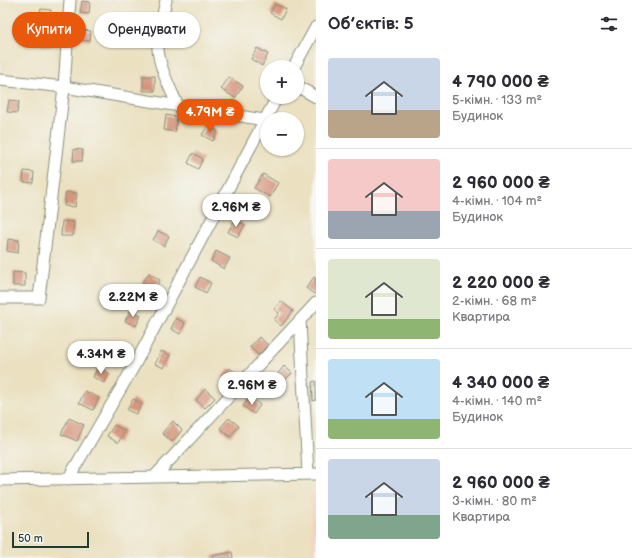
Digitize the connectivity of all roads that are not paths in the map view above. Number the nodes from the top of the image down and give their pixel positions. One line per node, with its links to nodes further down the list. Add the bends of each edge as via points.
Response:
1 (70, 0): 6 (street)
2 (166, 0): 9 (street, via 158,56 167,84)
3 (316, 27): 4 (street)
4 (298, 60)
5 (0, 80): 6 (street)
6 (64, 87): 9 (street); 12 (street, via 39,298)
7 (304, 90): 8 (street)
8 (316, 97)
9 (178, 106): 10 (street)
10 (260, 119)
11 (260, 128): 17 (street, via 134,366)
12 (0, 298)
13 (316, 303): 14 (street)
14 (300, 320): 15 (street); 16 (street)
15 (312, 474): 16 (street)
16 (154, 477): 17 (street)
17 (68, 479): 18 (street)
18 (0, 480)

